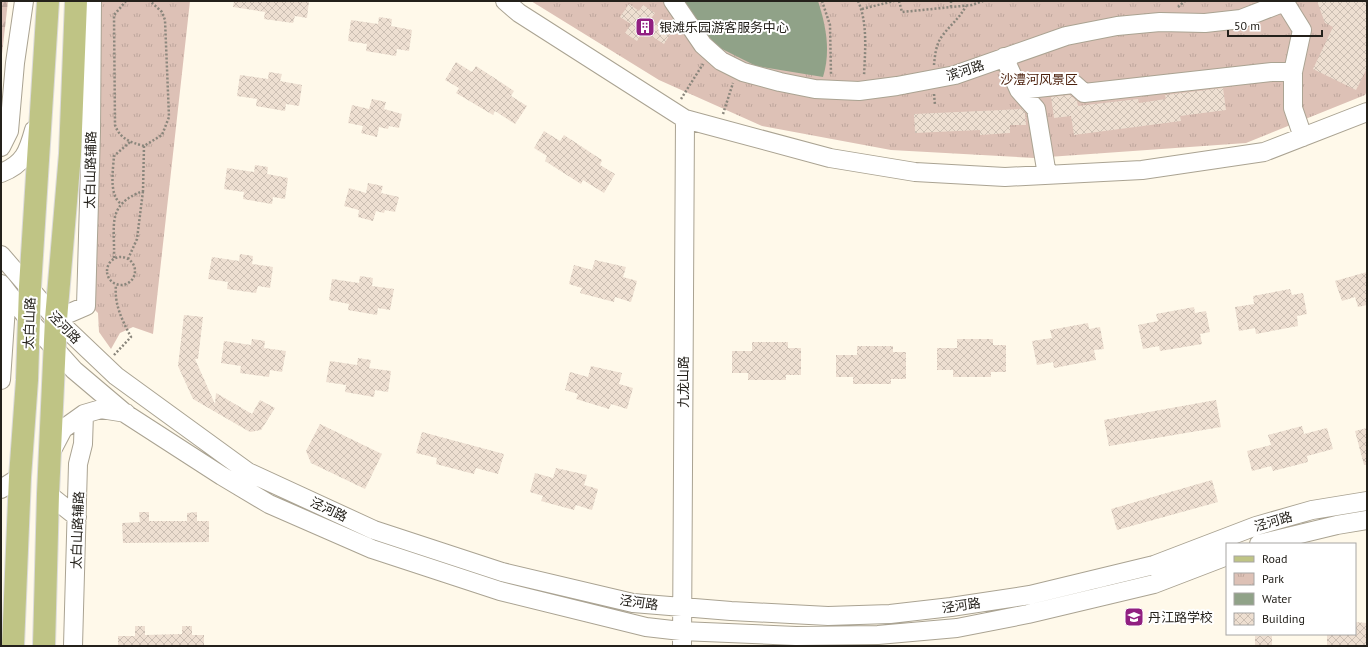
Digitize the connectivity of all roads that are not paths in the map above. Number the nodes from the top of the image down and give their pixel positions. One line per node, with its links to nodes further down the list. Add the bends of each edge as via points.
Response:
1 (24, 1): 15 (street, via 9,132)
2 (48, 1): 11 (main road, 太白山路)
3 (76, 1): 21 (main road, 太白山路, via 70,154)
4 (92, 1): 21 (street, 太白山路辅路, via 86,306)
5 (506, 1): 13 (street, via 519,13)
6 (673, 1): 8 (street, 滨河路, via 703,45 721,61 780,82 815,89 864,90 934,80)
7 (1282, 1): 8 (street, 滨河路, via 1241,19 1206,23 1160,22 1117,26 1066,36); 9 (street, via 1302,30)
8 (1004, 57): 10 (street)
9 (1292, 72): 10 (street, via 1272,72 1084,93 1074,84); 14 (street, via 1292,108)
10 (1019, 90): 17 (street, via 1036,109)
11 (40, 112): 16 (street, via 27,153 13,168); 19 (main road, 太白山路)
12 (1367, 112): 14 (street)
13 (679, 115): 17 (street, via 830,158 915,172 1005,177); 36 (street, 九龙山路)
14 (1303, 137): 17 (street, via 1264,152 1149,169)
15 (1, 147)
16 (1, 173)
17 (1047, 175)
18 (1, 255): 19 (street, 泾河路)
19 (30, 287): 21 (street, 泾河路); 22 (main road, 太白山路)
20 (4, 288): 22 (street, 泾河路); 24 (street)
21 (56, 319): 23 (main road, 太白山路); 36 (street, 泾河路, via 116,376 248,472 374,530 502,572 633,603)
22 (29, 320): 23 (street, 泾河路); 28 (main road, 太白山路)
23 (55, 349): 26 (street, 泾河路, via 74,370); 27 (main road, 太白山路)
24 (1, 380)
25 (84, 414): 26 (street, via 101,409); 27 (street, via 63,429); 32 (street, 太白山路辅路, via 83,444 78,464)
26 (126, 414): 37 (street, 泾河路, via 269,504 372,549 500,591)
27 (49, 454): 30 (main road, 太白山路)
28 (20, 477): 29 (street); 38 (main road, 太白山路)
29 (1, 489)
30 (48, 494): 32 (street); 39 (main road, 太白山路)
31 (1367, 502): 36 (street, 泾河路, via 1312,510 1256,526 1154,565 1014,597 890,614 828,616)
32 (77, 517): 40 (street, 太白山路辅路)
33 (1367, 520): 34 (street, 泾河路)
34 (1263, 543)
35 (1226, 556): 37 (street, 泾河路, via 1154,584 957,628 878,635)
36 (682, 607): 37 (street, 九龙山路)
37 (682, 638)
38 (13, 646)
39 (44, 646)
40 (73, 646)

